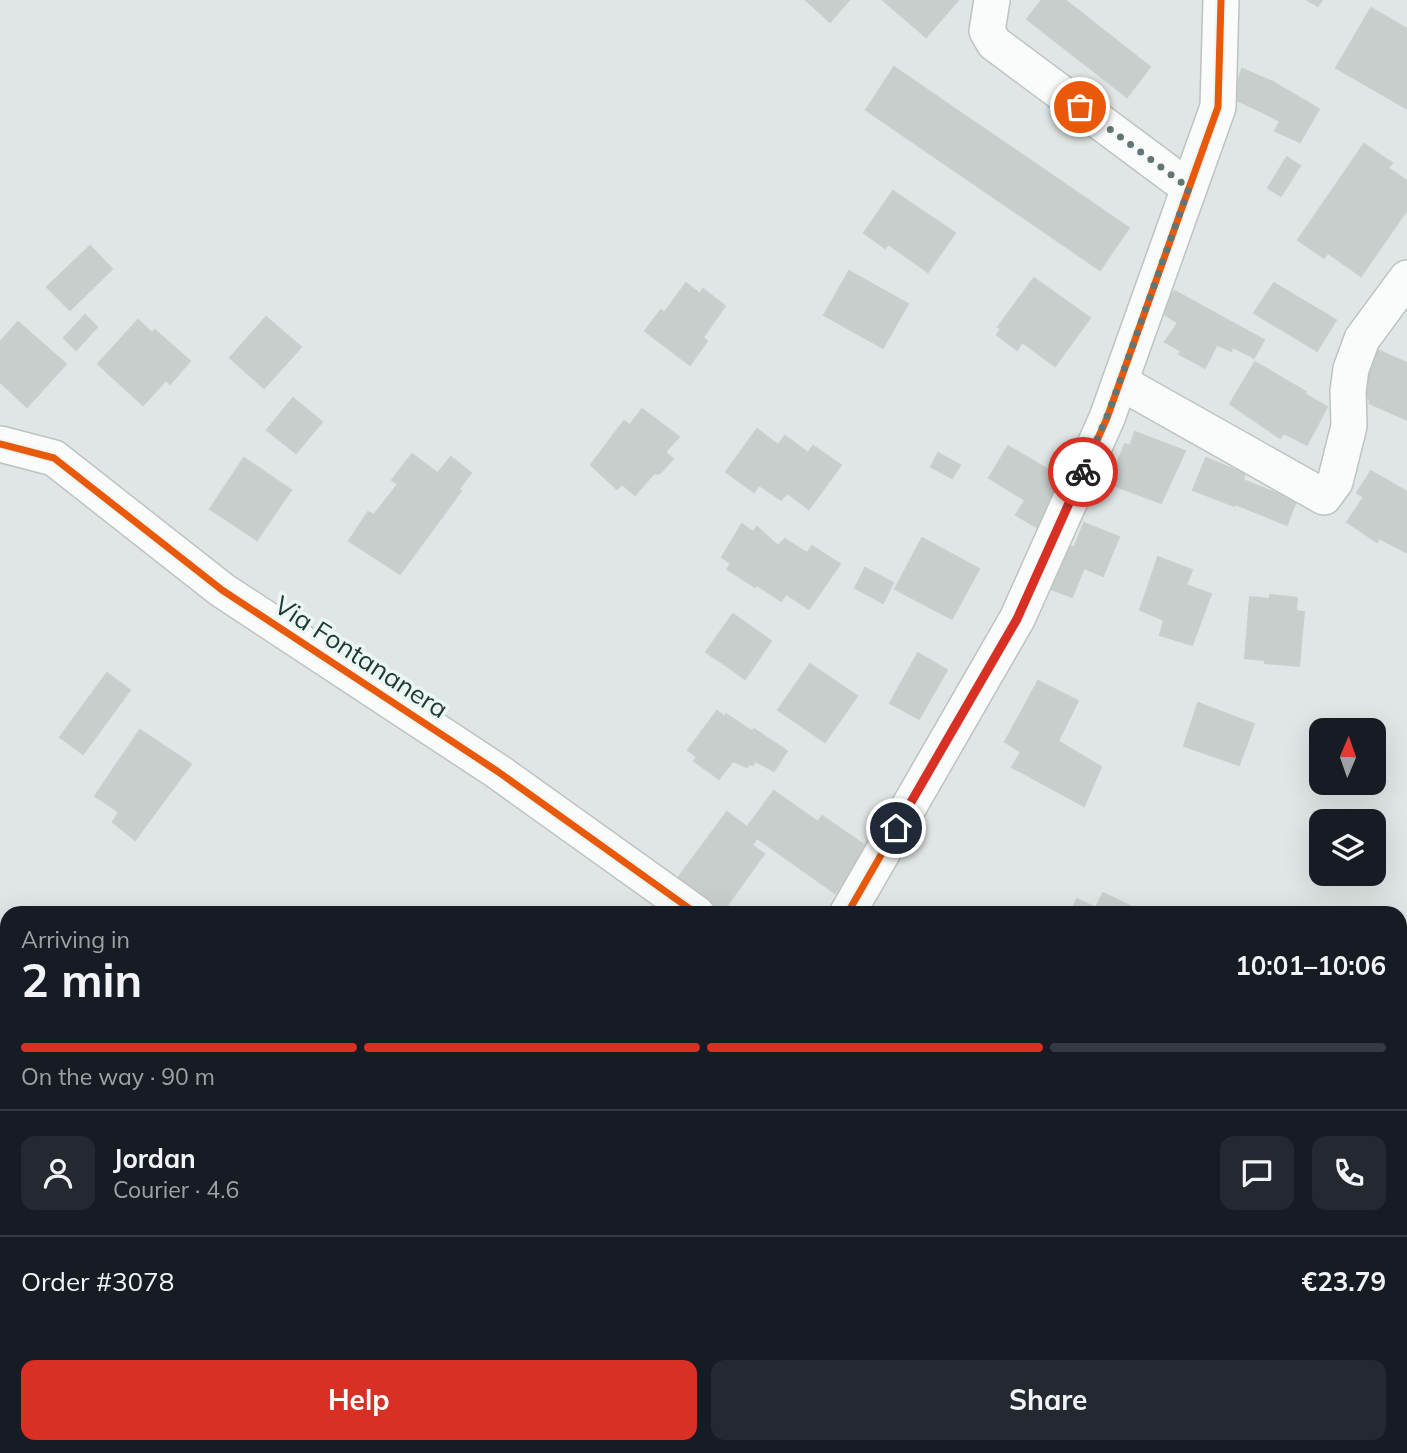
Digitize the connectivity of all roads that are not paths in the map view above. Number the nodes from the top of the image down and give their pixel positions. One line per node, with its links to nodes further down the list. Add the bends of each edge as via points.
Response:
1 (992, 0): 3 (street, via 987,31 994,43)
2 (1221, 0): 3 (street, via 1218,107)
3 (1189, 188): 5 (street)
4 (1407, 278): 5 (street, via 1362,339 1351,369 1349,426 1335,482 1324,497)
5 (1120, 382): 8 (street, via 1017,619)
6 (0, 444): 7 (street, Via Fontananera, via 54,458 222,590 497,771)
7 (686, 906)
8 (852, 906)

